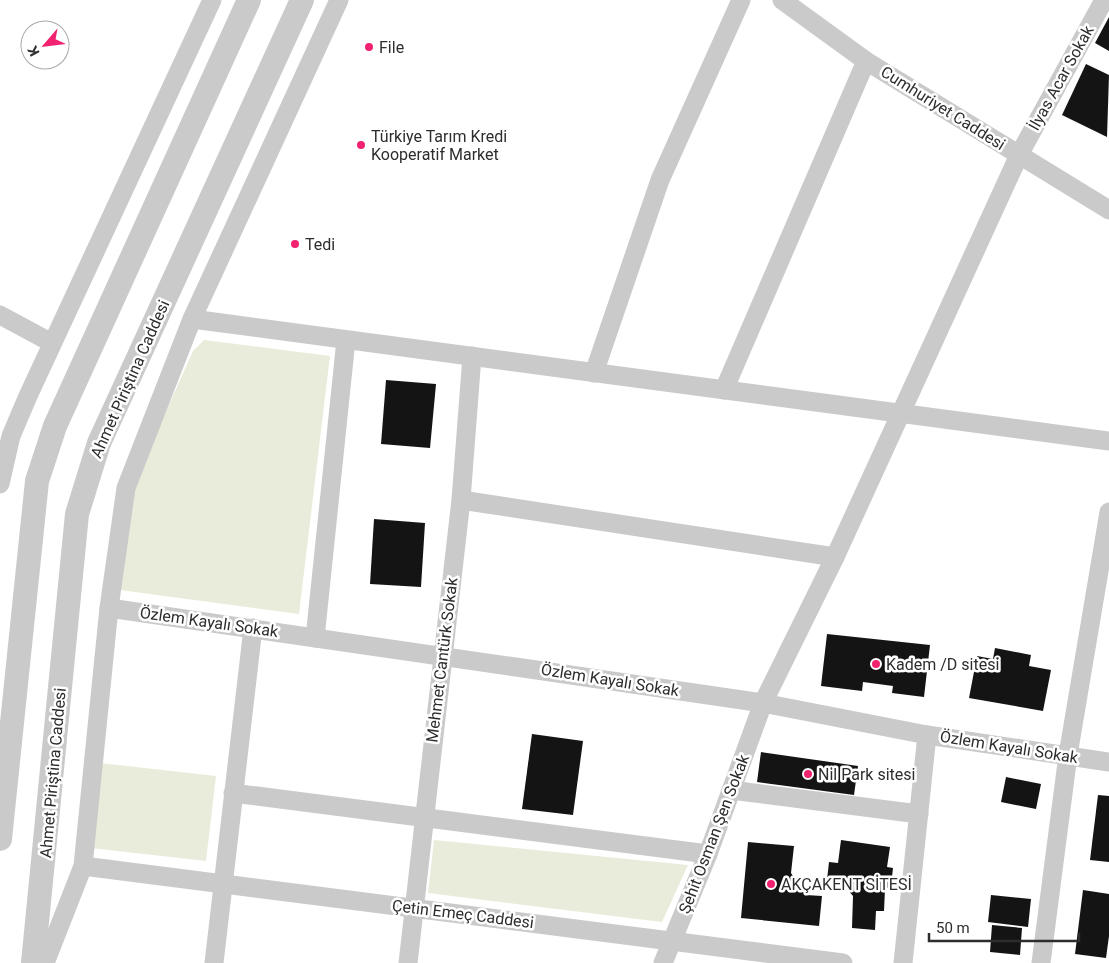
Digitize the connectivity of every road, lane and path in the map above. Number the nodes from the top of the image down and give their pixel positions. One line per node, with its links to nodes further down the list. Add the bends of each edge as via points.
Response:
1 (212, 0): 14 (street)
2 (249, 0): 36 (street, via 44,455 37,481)
3 (302, 0): 42 (street, Ahmet Piriştina Caddesi, via 99,442 77,514)
4 (339, 0): 12 (street)
5 (741, 0): 16 (street, via 660,180)
6 (782, 0): 8 (street, Cumhuriyet Caddesi)
7 (1104, 0): 9 (street, İlyas Acar Sokak)
8 (866, 61): 9 (street, Cumhuriyet Caddesi); 17 (street)
9 (1019, 155): 10 (street, Cumhuriyet Caddesi); 18 (street, İlyas Acar Sokak)
10 (1109, 210)
11 (0, 315): 14 (street)
12 (192, 319): 13 (street); 24 (street, via 126,488)
13 (346, 340): 15 (street); 26 (street)
14 (52, 343): 20 (street, via 11,436)
15 (472, 356): 16 (street); 21 (street, Mehmet Cantürk Sokak)
16 (594, 373): 17 (street)
17 (724, 390): 18 (street)
18 (901, 414): 19 (street); 23 (street, Şehit Osman Şen Sokak)
19 (1109, 441)
20 (0, 484)
21 (461, 500): 23 (street); 27 (street, Mehmet Cantürk Sokak)
22 (1109, 512): 30 (street)
23 (835, 557): 28 (street, Şehit Osman Şen Sokak)
24 (109, 608): 25 (street, Özlem Kayalı Sokak); 38 (street)
25 (254, 628): 26 (street, Özlem Kayalı Sokak); 33 (street)
26 (315, 638): 27 (street, Özlem Kayalı Sokak)
27 (442, 654): 28 (street, Özlem Kayalı Sokak); 35 (street, Mehmet Cantürk Sokak)
28 (762, 703): 29 (street, Özlem Kayalı Sokak); 32 (street, Şehit Osman Şen Sokak)
29 (927, 734): 30 (street, Özlem Kayalı Sokak); 34 (street)
30 (1068, 755): 31 (street, Özlem Kayalı Sokak); 49 (street)
31 (1109, 762)
32 (731, 790): 34 (street); 37 (street, Şehit Osman Şen Sokak)
33 (233, 793): 35 (street); 39 (street)
34 (919, 814): 48 (street)
35 (423, 818): 37 (street); 40 (street, Mehmet Cantürk Sokak)
36 (0, 839)
37 (708, 854): 41 (street, Şehit Osman Şen Sokak)
38 (83, 866): 39 (street, Çetin Emeç Caddesi); 43 (street)
39 (222, 883): 40 (street, Çetin Emeç Caddesi); 44 (street)
40 (413, 908): 41 (street, Çetin Emeç Caddesi); 45 (street, Mehmet Cantürk Sokak)
41 (673, 942): 46 (street, Şehit Osman Şen Sokak); 47 (street, Çetin Emeç Caddesi)
42 (33, 963)
43 (45, 963)
44 (214, 963)
45 (408, 963)
46 (663, 963)
47 (843, 963)
48 (903, 963)
49 (1041, 963)

